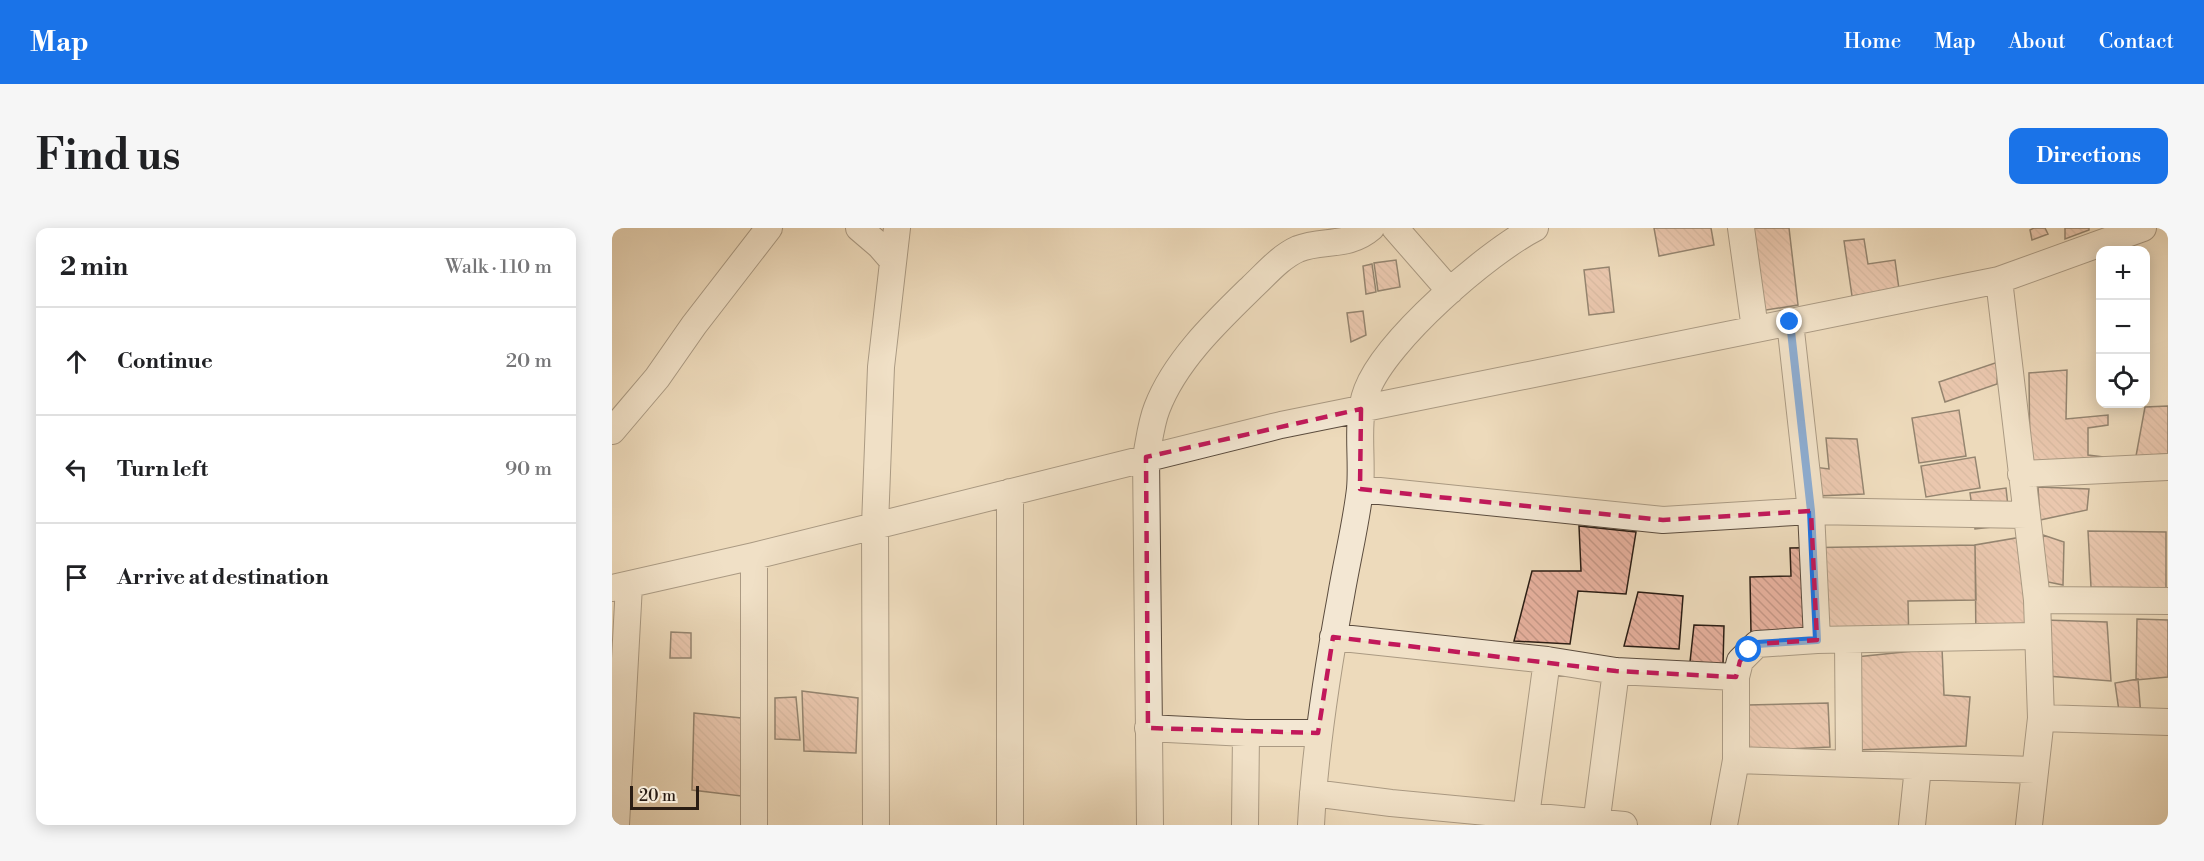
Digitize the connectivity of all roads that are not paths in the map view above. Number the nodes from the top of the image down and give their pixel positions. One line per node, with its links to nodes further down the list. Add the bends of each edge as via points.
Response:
1 (769, 228): 15 (street, via 657,378)
2 (859, 228): 9 (street)
3 (897, 228): 9 (street)
4 (1371, 228): 16 (street, via 1363,235 1300,248 1287,255 1220,318 1174,374 1156,410)
5 (1395, 228): 11 (street)
6 (1535, 228): 11 (street, via 1513,239)
7 (1741, 228): 13 (street)
8 (2143, 228): 10 (street)
9 (893, 261): 23 (street, via 881,367)
10 (1999, 279): 12 (street); 18 (street)
11 (1450, 291): 14 (street, via 1381,365 1367,388)
12 (1790, 322): 13 (street); 21 (street)
13 (1755, 329): 14 (street)
14 (1361, 409): 16 (street); 19 (street)
15 (612, 431)
16 (1146, 457): 20 (street); 37 (street)
17 (2168, 468): 18 (street)
18 (2021, 474): 22 (street)
19 (1360, 489): 21 (street, via 1663,520); 29 (street)
20 (1010, 492): 23 (street); 50 (street)
21 (1811, 511): 22 (street); 30 (street)
22 (2026, 515): 26 (street)
23 (875, 525): 24 (street); 49 (street)
24 (754, 556): 25 (street); 48 (street)
25 (620, 586): 47 (street)
26 (2037, 600): 27 (street); 28 (street)
27 (2168, 601)
28 (2037, 636): 31 (street); 35 (street)
29 (1333, 637): 32 (street); 39 (street)
30 (1817, 640): 31 (street); 34 (street, via 1757,644 1740,660)
31 (1848, 640): 41 (street)
32 (1547, 660): 33 (street); 45 (street)
33 (1616, 671): 34 (street); 46 (street)
34 (1736, 677): 40 (street)
35 (2041, 718): 36 (street); 43 (street)
36 (2168, 722)
37 (1148, 728): 38 (street); 51 (street)
38 (1246, 733): 39 (street); 52 (street)
39 (1318, 733): 44 (street)
40 (1736, 760): 41 (street); 55 (street)
41 (1849, 764): 42 (street)
42 (1918, 767): 43 (street); 56 (street)
43 (2034, 770): 57 (street)
44 (1313, 793): 45 (street); 53 (street)
45 (1526, 816): 46 (street)
46 (1596, 824): 54 (street)
47 (616, 825)
48 (754, 825)
49 (876, 825)
50 (1010, 825)
51 (1150, 825)
52 (1245, 825)
53 (1311, 825)
54 (1624, 825)
55 (1724, 825)
56 (1912, 825)
57 (2029, 825)

